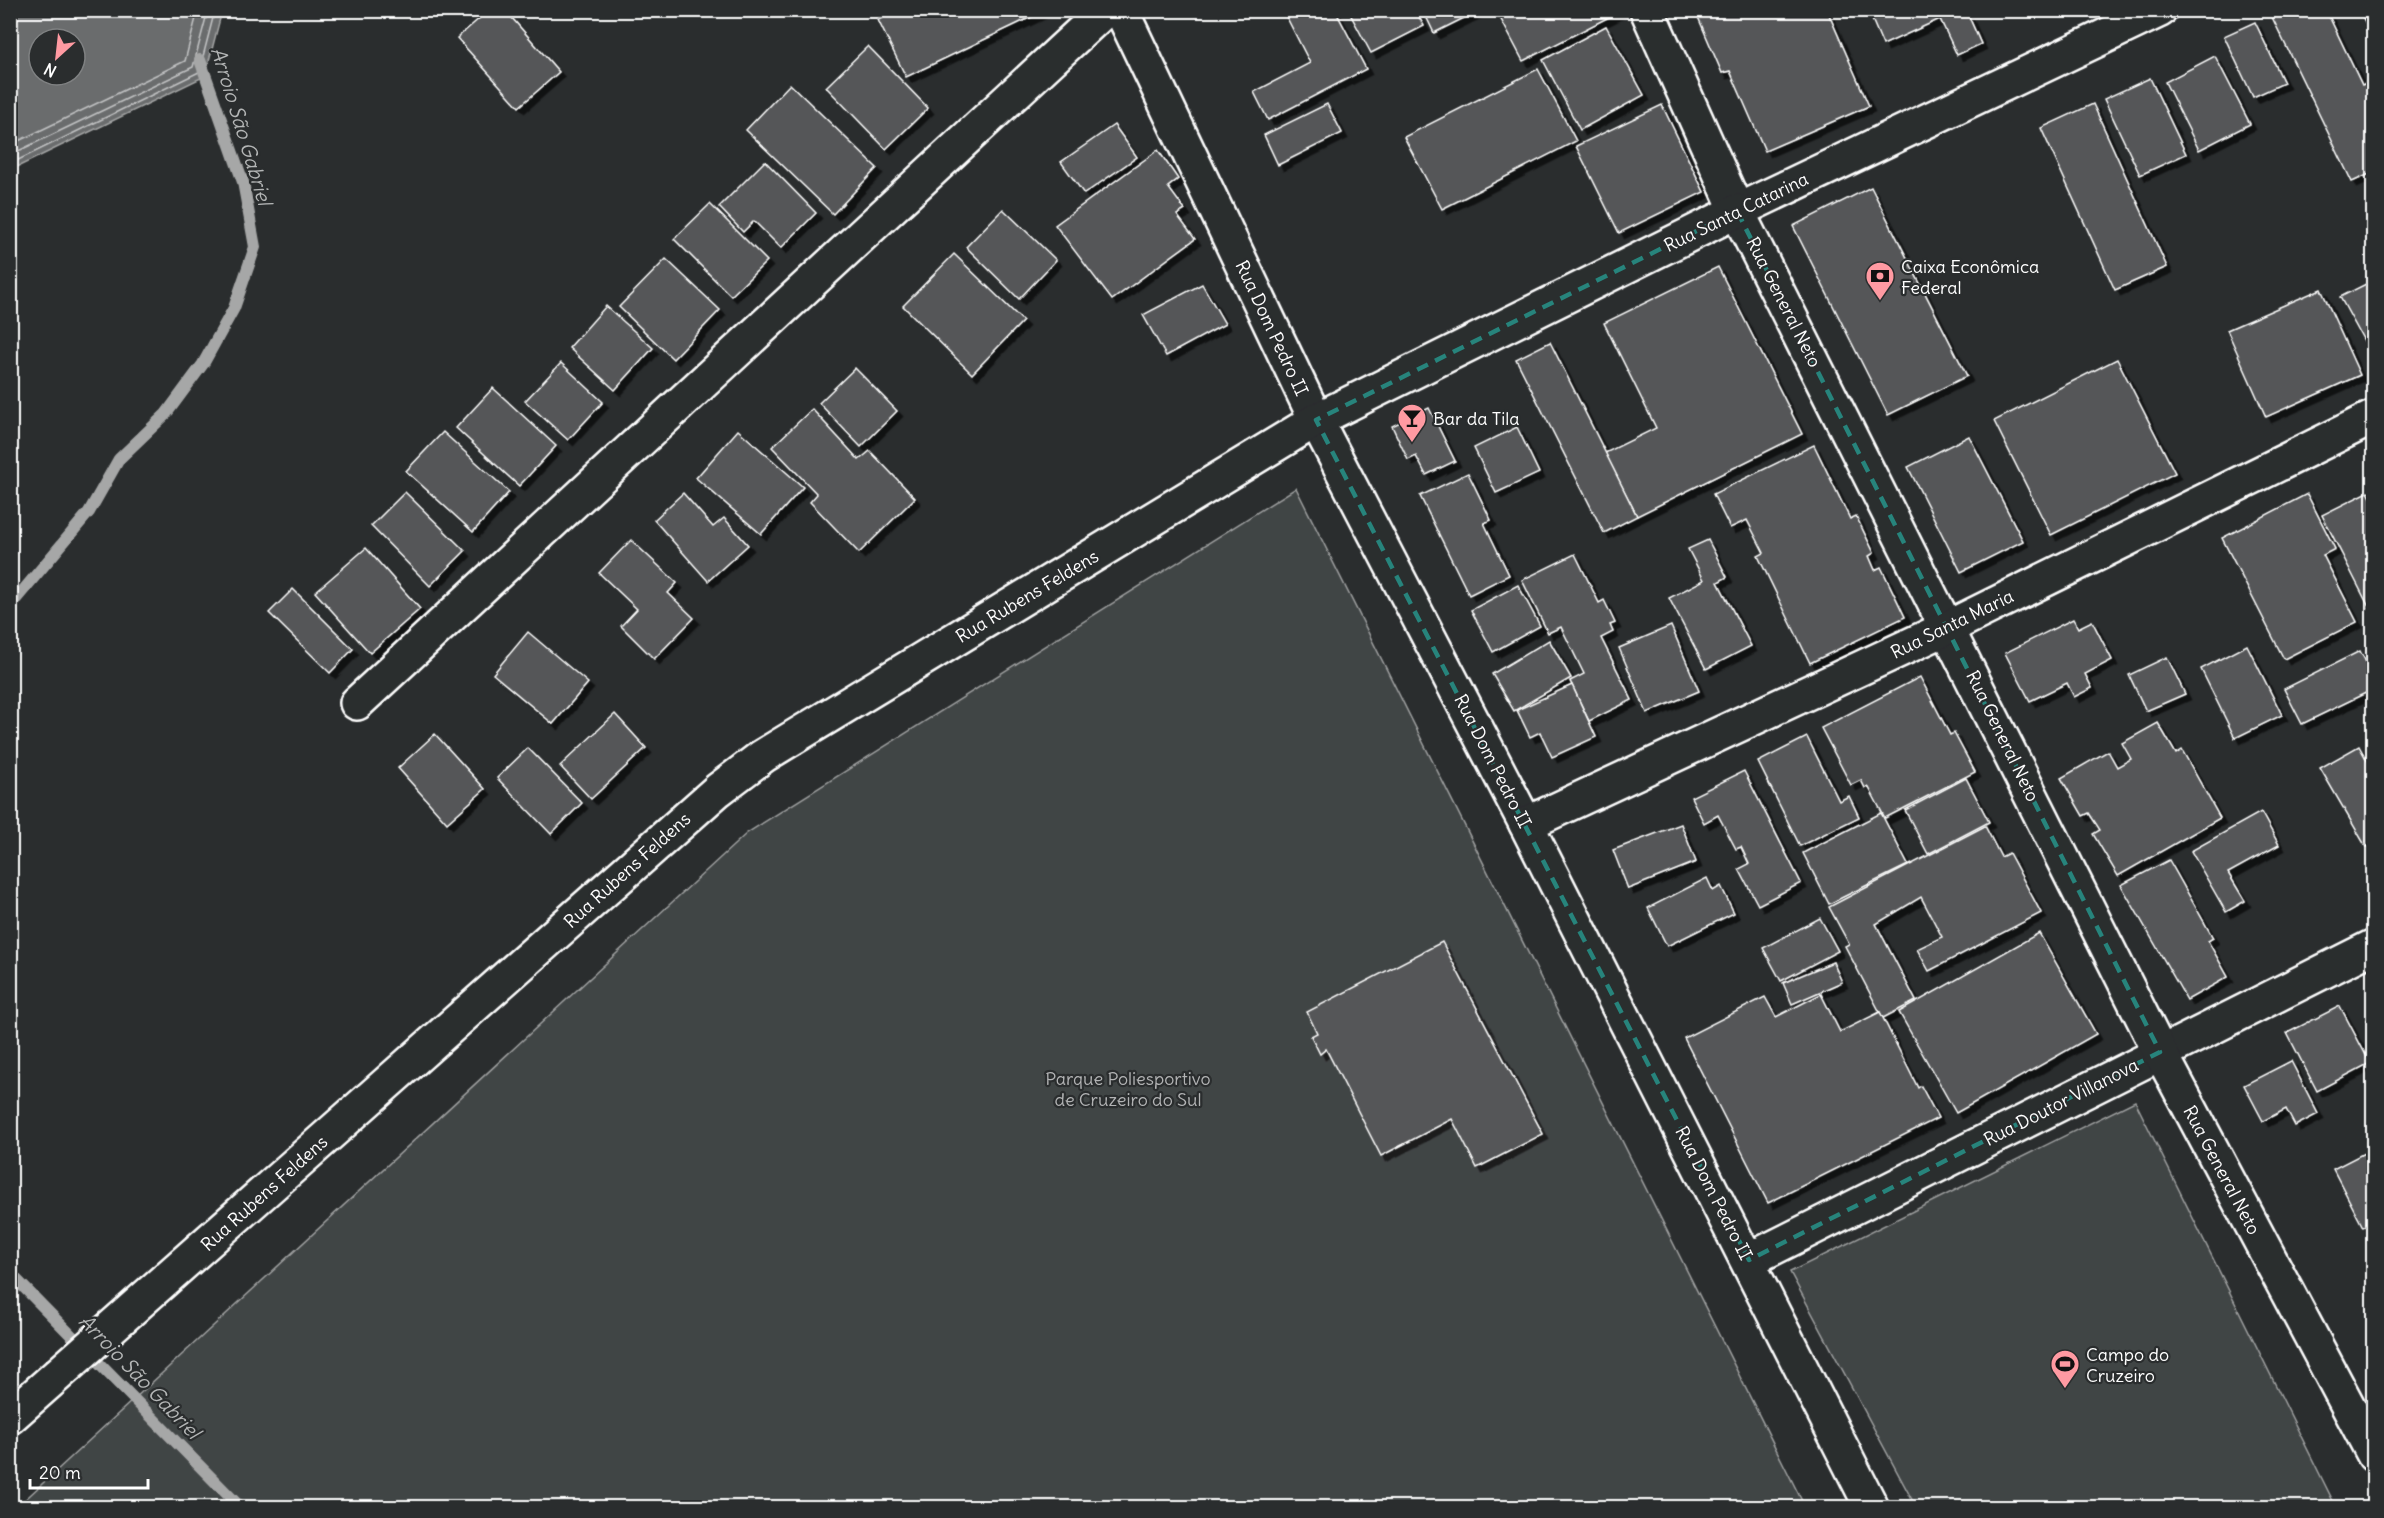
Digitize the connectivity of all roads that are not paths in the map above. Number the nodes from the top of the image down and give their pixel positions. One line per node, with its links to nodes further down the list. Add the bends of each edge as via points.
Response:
1 (1105, 10): 9 (street)
2 (1121, 10): 7 (street, Rua Dom Pedro II)
3 (1647, 10): 5 (street, Rua General Neto)
4 (2160, 10): 5 (street, Rua Santa Catarina)
5 (1737, 211): 7 (street, Rua Santa Catarina); 8 (street, Rua General Neto)
6 (2373, 417): 8 (street, Rua Santa Maria)
7 (1316, 420): 10 (street, Rua Dom Pedro II); 14 (street, Rua Rubens Feldens, via 764,756 718,790)
8 (1948, 627): 10 (street, Rua Santa Maria); 12 (street, Rua General Neto)
9 (357, 704)
10 (1526, 824): 13 (street, Rua Dom Pedro II)
11 (2373, 946): 12 (street, Rua Doutor Villanova)
12 (2160, 1052): 13 (street, Rua Doutor Villanova); 15 (street, Rua General Neto)
13 (1749, 1260): 16 (street, Rua Dom Pedro II)
14 (10, 1417)
15 (2373, 1455)
16 (1872, 1508)

